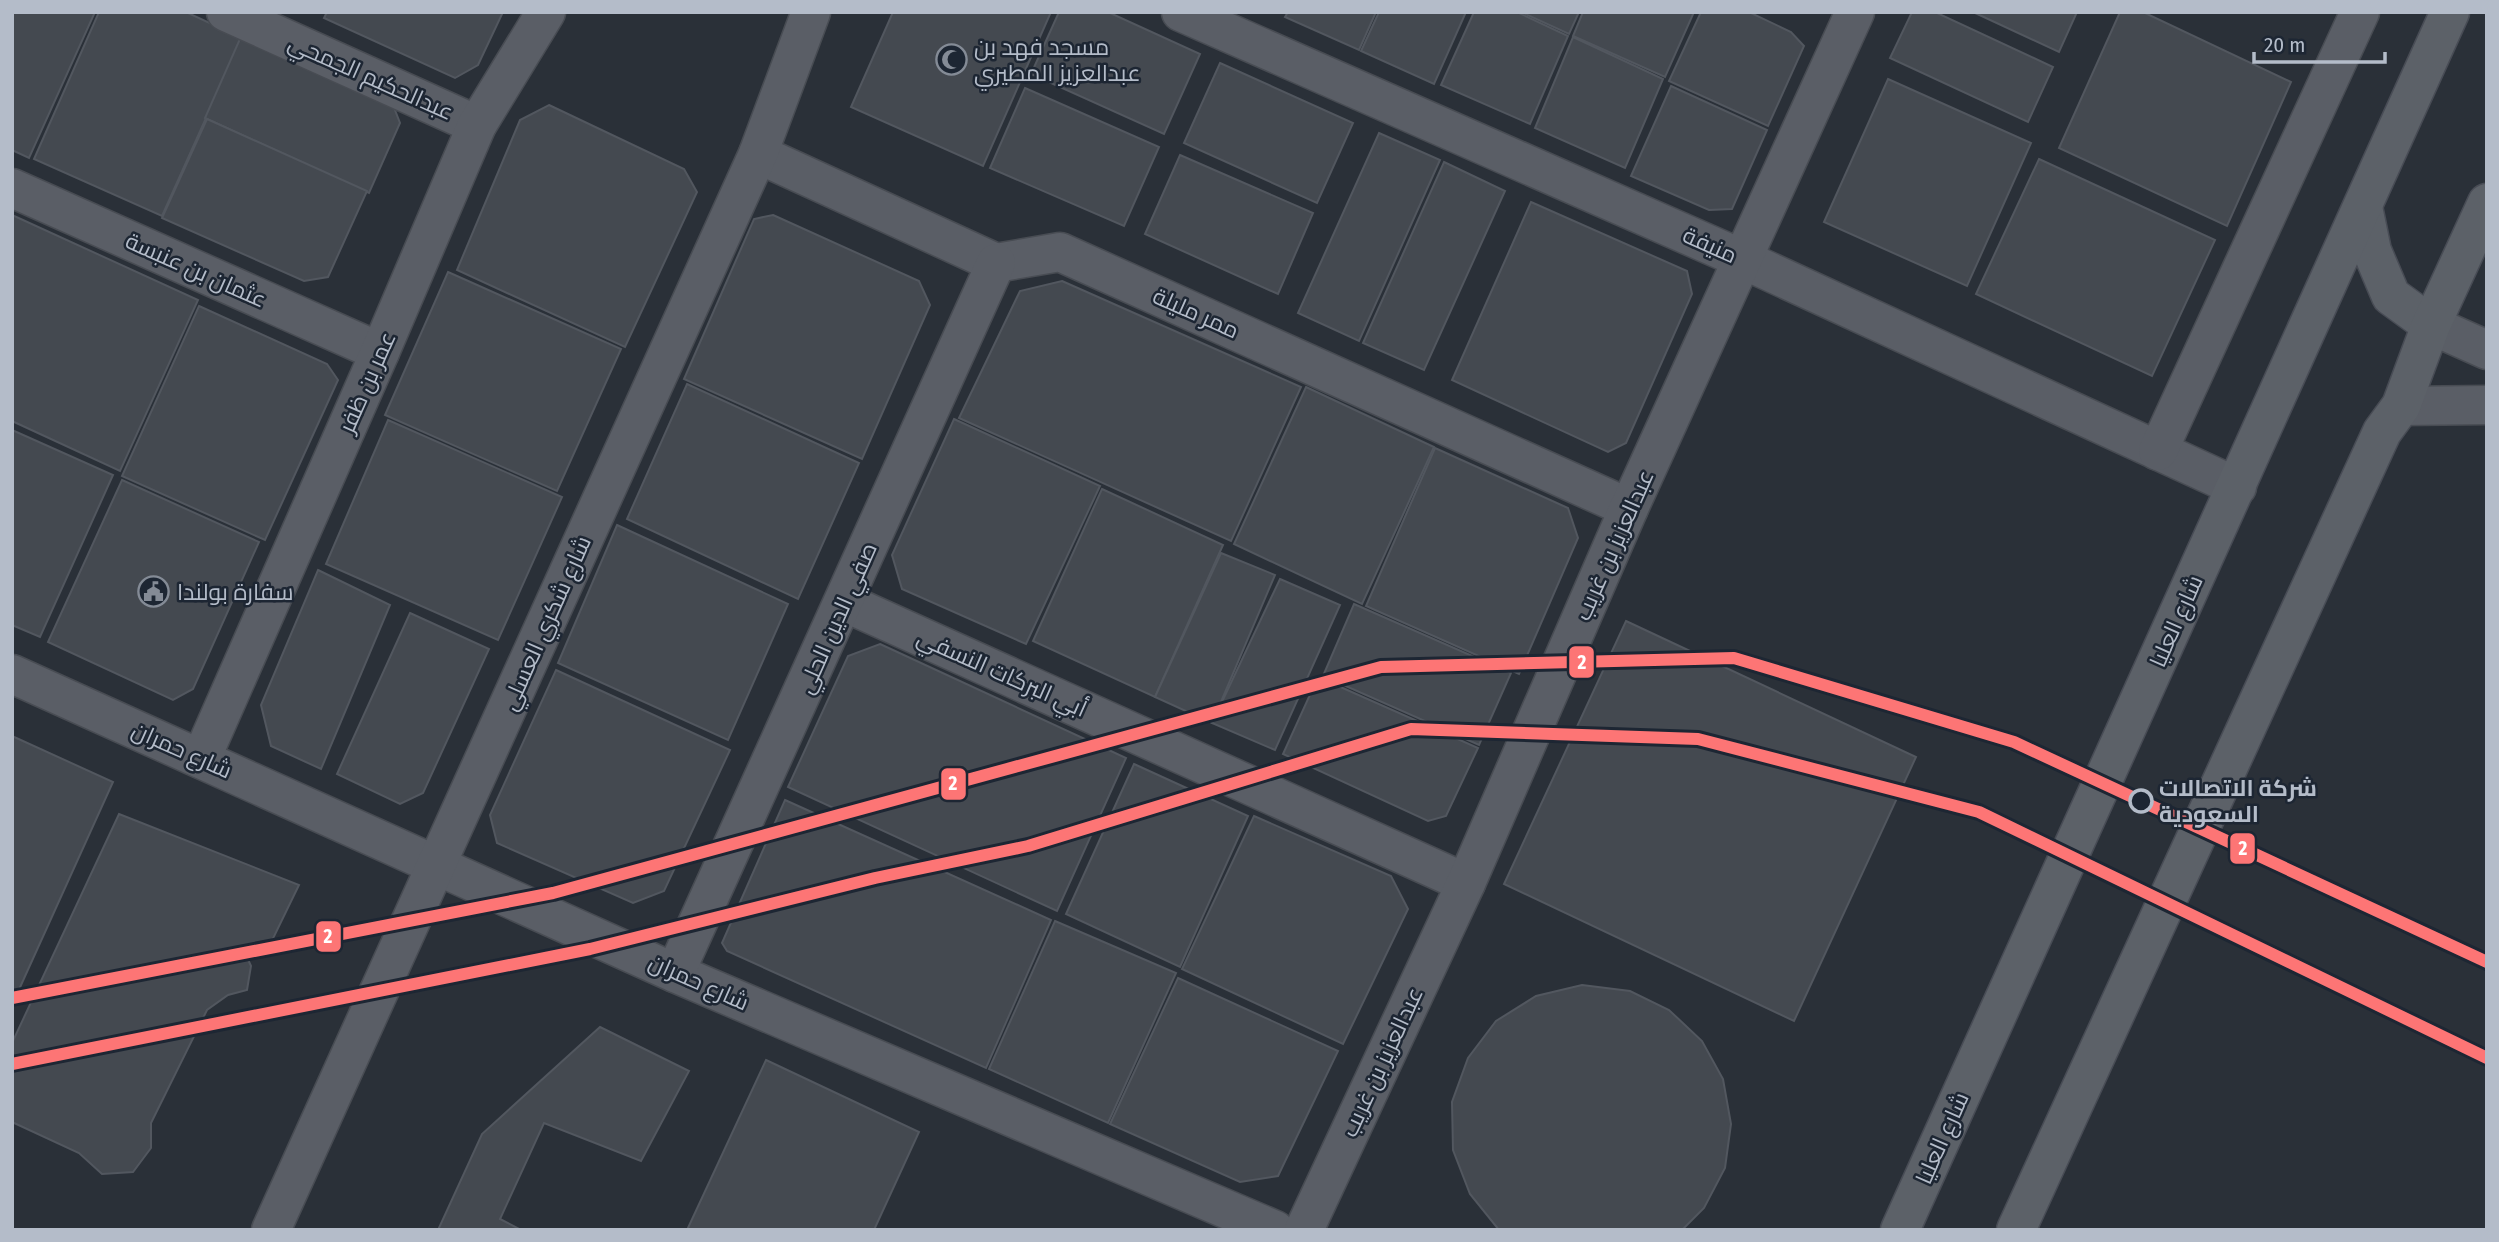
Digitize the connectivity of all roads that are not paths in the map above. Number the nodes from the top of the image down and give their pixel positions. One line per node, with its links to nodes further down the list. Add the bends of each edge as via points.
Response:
1 (226, 12): 8 (street, عبدالحكيم الجمحي)
2 (546, 12): 8 (street, عمر بن ظفر)
3 (811, 12): 9 (street, شارع شكري العسلي)
4 (1181, 12): 13 (street, منيفة)
5 (2360, 12): 20 (street)
6 (2450, 12): 12 (main road, شارع العليا)
7 (1846, 15): 13 (street, عبدالعزيز بن غريب)
8 (477, 125): 17 (street, عمر بن ظفر)
9 (758, 153): 14 (street); 26 (street, شارع شكري العسلي)
10 (12, 188): 17 (street, عثمان بن عنبسة)
11 (2487, 203): 15 (main road)
12 (2363, 207): 15 (main road, via 2372,251 2391,296); 21 (main road, شارع العليا)
13 (1742, 259): 20 (street, منيفة); 22 (street, عبدالعزيز بن غريب)
14 (996, 263): 22 (street, ممر مليلة, via 1060,252); 23 (street, صفي الدين الحلي)
15 (2431, 325): 16 (street); 19 (main road)
16 (2487, 350)
17 (380, 352): 25 (street, عمر بن ظفر)
18 (2487, 405): 19 (street)
19 (2401, 406): 33 (main road, via 2382,432)
20 (2158, 452): 21 (street, منيفة)
21 (2236, 487): 32 (main road, شارع العليا)
22 (1629, 508): 27 (street, عبدالعزيز بن غريب)
23 (844, 601): 27 (street, أبي البركات النسفي); 28 (street, صفي الدين الحلي)
24 (12, 674): 25 (street, شارع حمران)
25 (201, 759): 26 (street, شارع حمران)
26 (437, 865): 28 (street, شارع حمران); 29 (street, شارع شكري العسلي)
27 (1466, 883): 31 (street, عبدالعزيز بن غريب)
28 (675, 972): 30 (street, شارع حمران)
29 (271, 1230)
30 (1275, 1230)
31 (1304, 1230)
32 (1900, 1230)
33 (2016, 1230)

